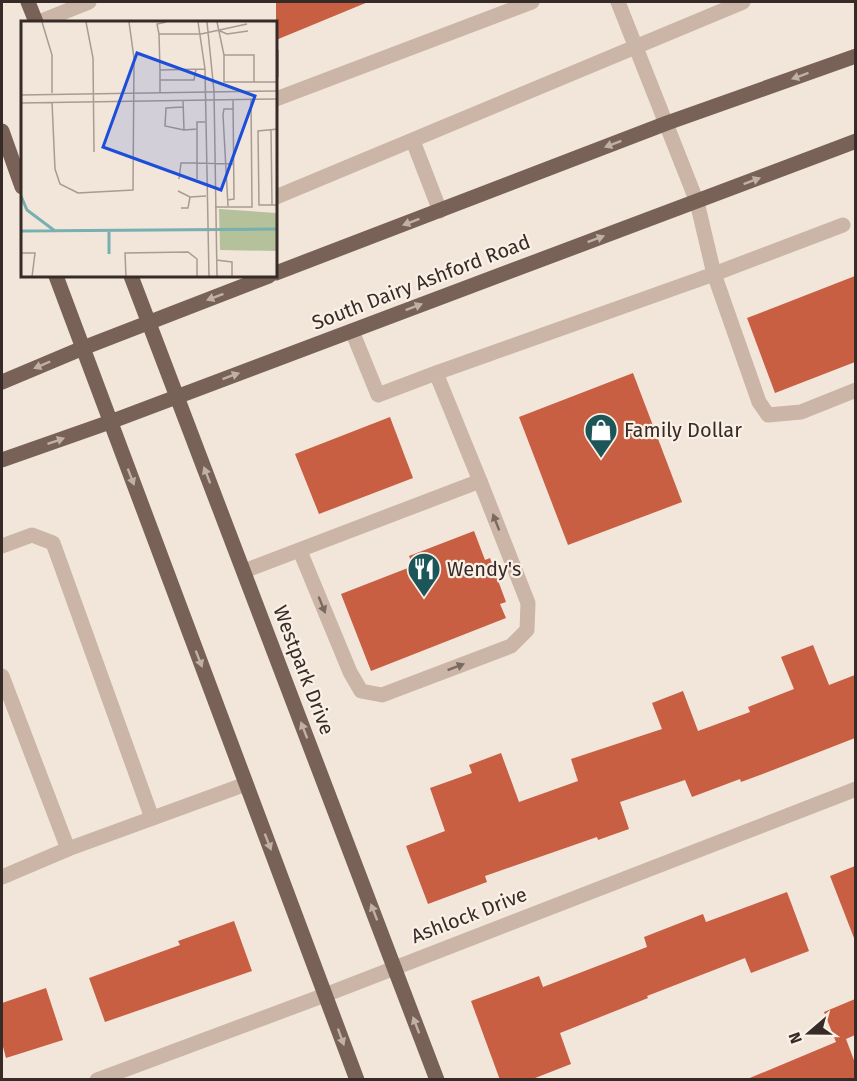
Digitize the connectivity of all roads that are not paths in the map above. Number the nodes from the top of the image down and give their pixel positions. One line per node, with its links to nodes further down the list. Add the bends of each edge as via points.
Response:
1 (28, 2): 6 (main road)
2 (89, 2): 7 (street)
3 (532, 2): 10 (street)
4 (618, 2): 8 (street)
5 (743, 2): 8 (street)
6 (38, 21)
7 (41, 21)
8 (636, 47): 11 (street); 13 (street)
9 (855, 56): 11 (main road, one-way to 11)
10 (278, 98)
11 (667, 123): 17 (street); 18 (main road, one-way to 18)
12 (2, 131): 15 (main road)
13 (413, 141): 16 (street); 18 (street)
14 (855, 141): 17 (main road, South Dairy Ashford Road, one-way to 14)
15 (21, 184)
16 (278, 196)
17 (697, 202): 21 (street); 26 (main road, South Dairy Ashford Road, one-way to 17)
18 (440, 211): 20 (main road, one-way to 20)
19 (843, 225): 21 (street)
20 (278, 272)
21 (714, 274): 28 (street); 30 (street, via 759,402 768,415 801,412)
22 (57, 278): 27 (main road)
23 (132, 278): 25 (main road, Westpark Drive)
24 (264, 278): 25 (main road, one-way to 25)
25 (147, 323): 27 (main road); 31 (main road, Westpark Drive)
26 (352, 331): 28 (street, via 378,395); 31 (main road, South Dairy Ashford Road, one-way to 26)
27 (83, 348): 29 (main road, one-way to 29); 32 (main road)
28 (436, 373): 34 (street)
29 (2, 382)
30 (855, 390)
31 (176, 396): 32 (main road, South Dairy Ashford Road); 37 (main road, Westpark Drive, one-way to 31)
32 (110, 422): 33 (main road, South Dairy Ashford Road, one-way to 32); 39 (main road, one-way to 39)
33 (2, 460)
34 (480, 481): 36 (street); 36 (street, one-way to 34, via 361,691 382,695 511,646 527,630 528,603)
35 (2, 546): 41 (street, via 32,535 53,543)
36 (300, 551): 37 (street)
37 (244, 572): 44 (main road, Westpark Drive, one-way to 37)
38 (2, 676): 42 (street)
39 (246, 784): 41 (street); 45 (main road, one-way to 45)
40 (855, 789): 44 (street, Ashlock Drive)
41 (152, 818): 42 (street)
42 (68, 849): 43 (street)
43 (2, 877)
44 (394, 967): 45 (street, Ashlock Drive); 48 (main road, Westpark Drive, one-way to 44)
45 (325, 995): 46 (street, Ashlock Drive); 47 (main road, one-way to 47)
46 (97, 1080)
47 (357, 1080)
48 (437, 1080)

